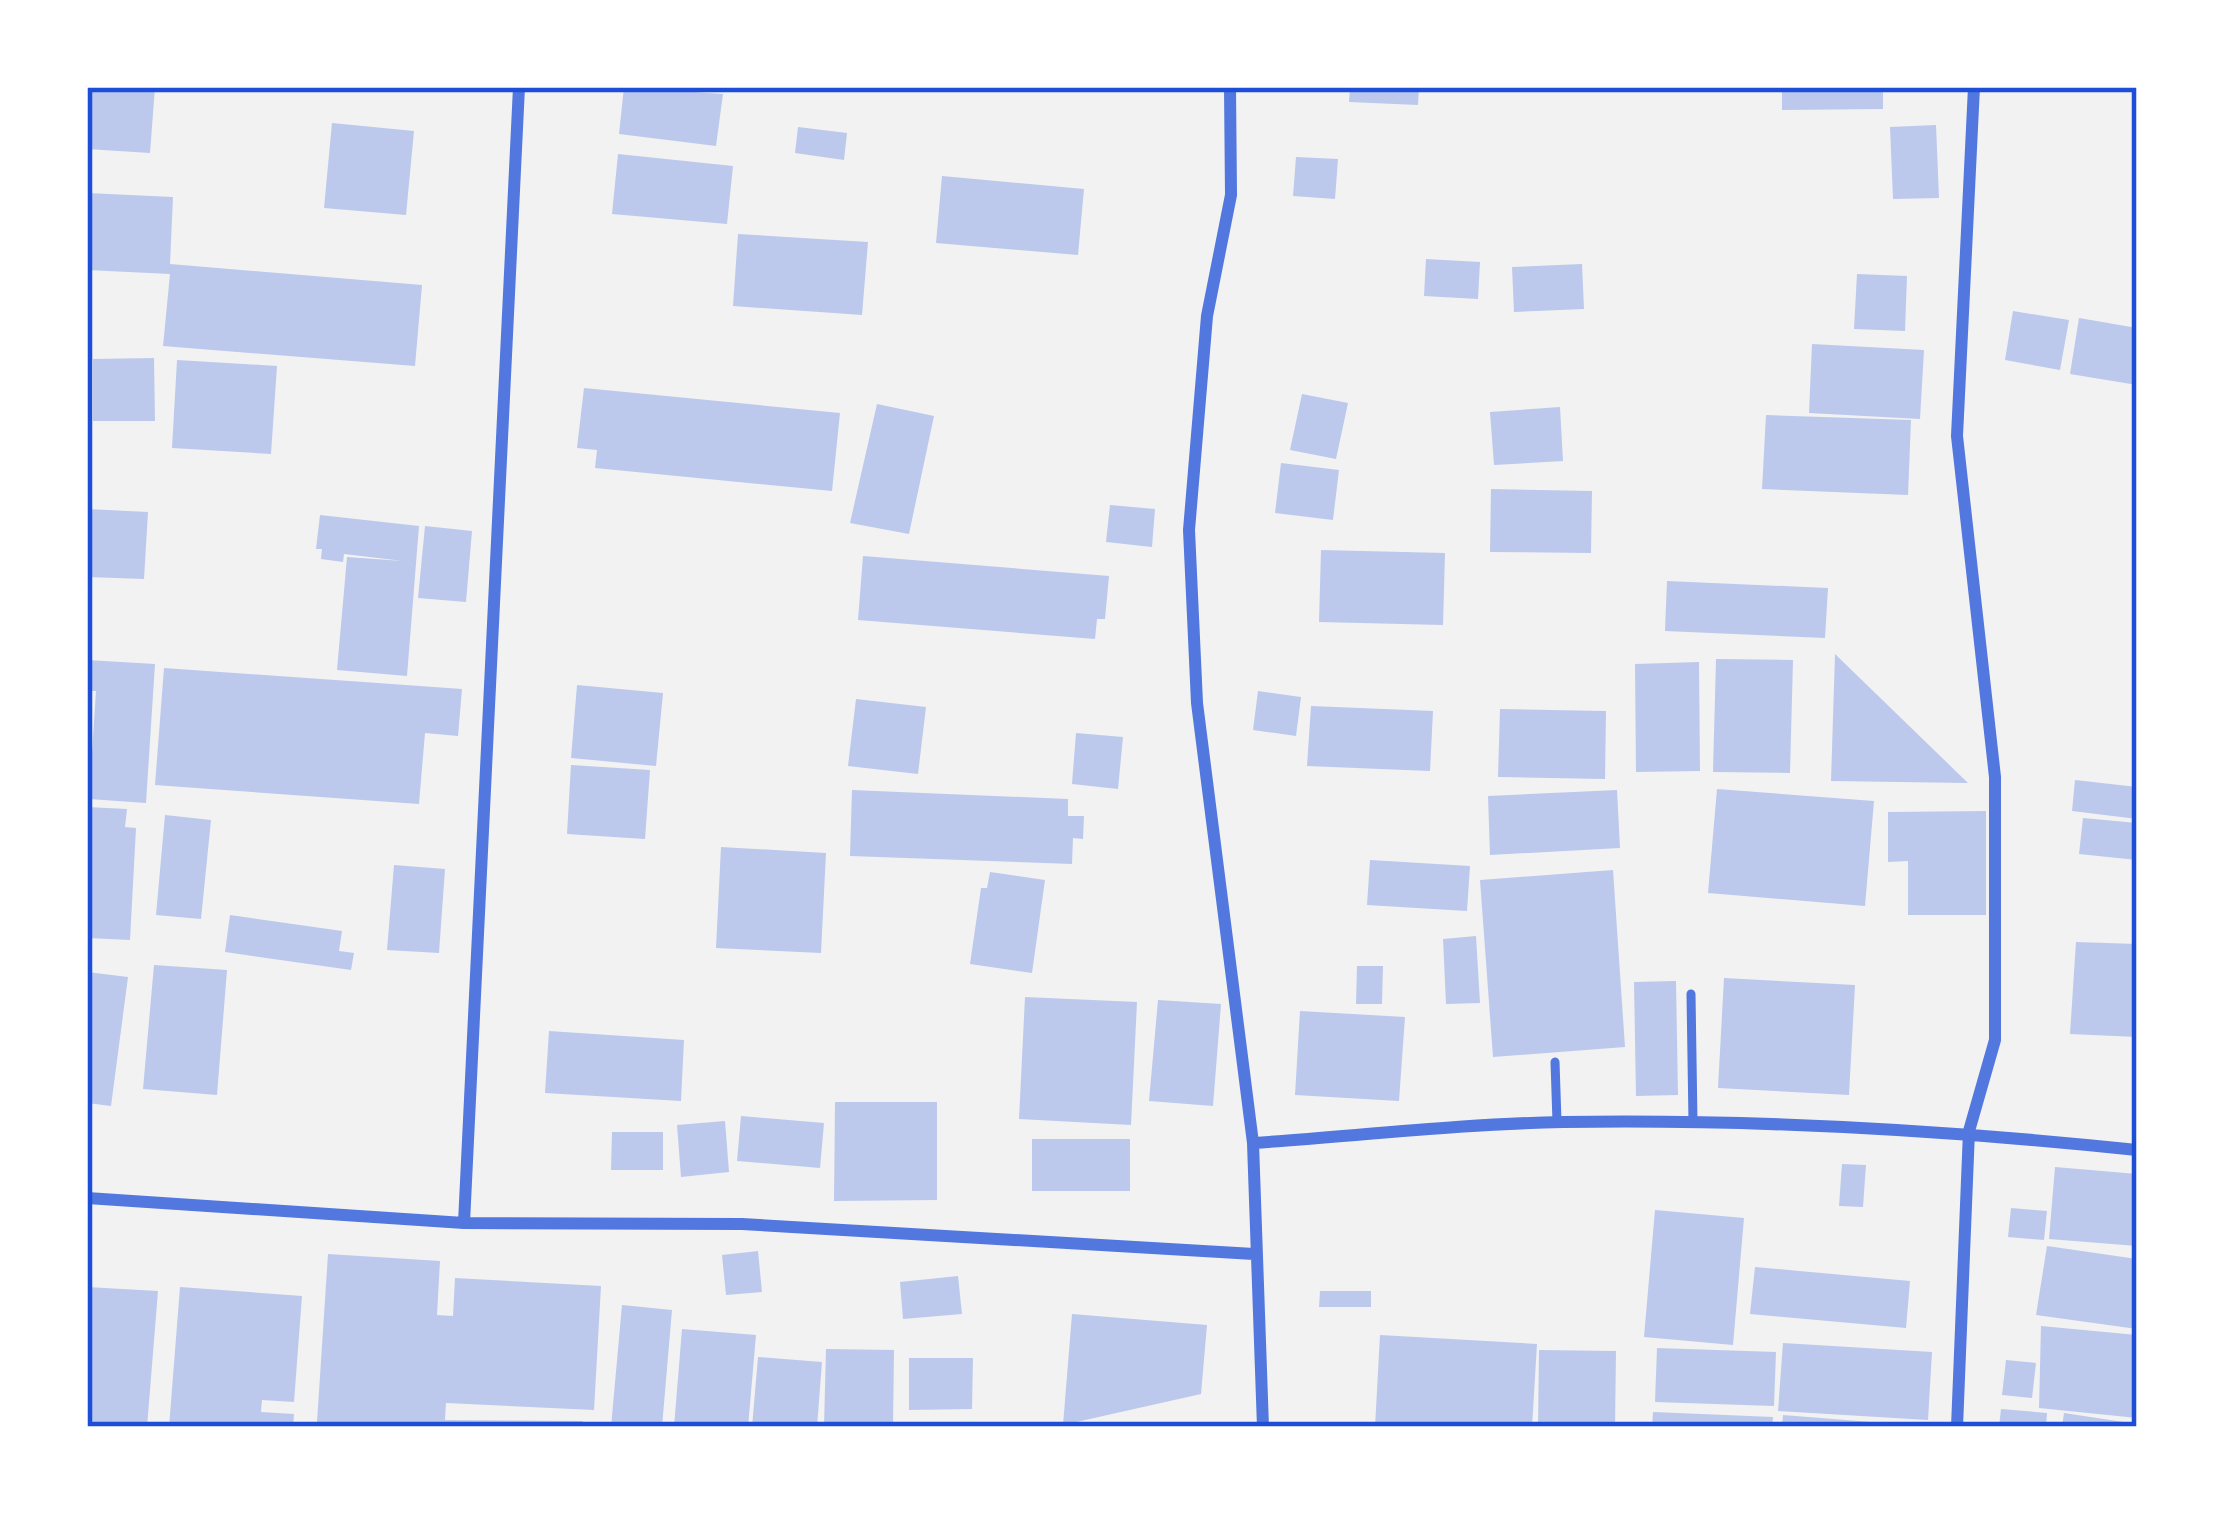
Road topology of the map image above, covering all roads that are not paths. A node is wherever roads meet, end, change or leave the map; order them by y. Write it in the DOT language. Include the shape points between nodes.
graph roads {
  1 [pos="519,87"];
  2 [pos="1230,87"];
  3 [pos="1974,87"];
  4 [pos="1691,994"];
  5 [pos="1556,1062"];
  6 [pos="1557,1122"];
  7 [pos="1694,1122"];
  8 [pos="1969,1131"];
  9 [pos="1253,1143"];
  10 [pos="2137,1150"];
  11 [pos="87,1198"];
  12 [pos="464,1222"];
  13 [pos="1254,1254"];
  14 [pos="1263,1427"];
  15 [pos="1957,1427"];
  1 -- 12 [label="street"];
  2 -- 9 [label="street" via="1231,195 1207,316 1189,530 1197,703"];
  3 -- 8 [label="street" via="1958,436 1995,776 1995,1040"];
  4 -- 7 [label="lane"];
  5 -- 6 [label="lane"];
  6 -- 7 [label="street"];
  6 -- 9 [label="street"];
  7 -- 8 [label="street"];
  8 -- 10 [label="street"];
  8 -- 15 [label="street"];
  9 -- 13 [label="street"];
  11 -- 12 [label="street"];
  12 -- 13 [label="street" via="742,1224"];
  13 -- 14 [label="street"];
}
